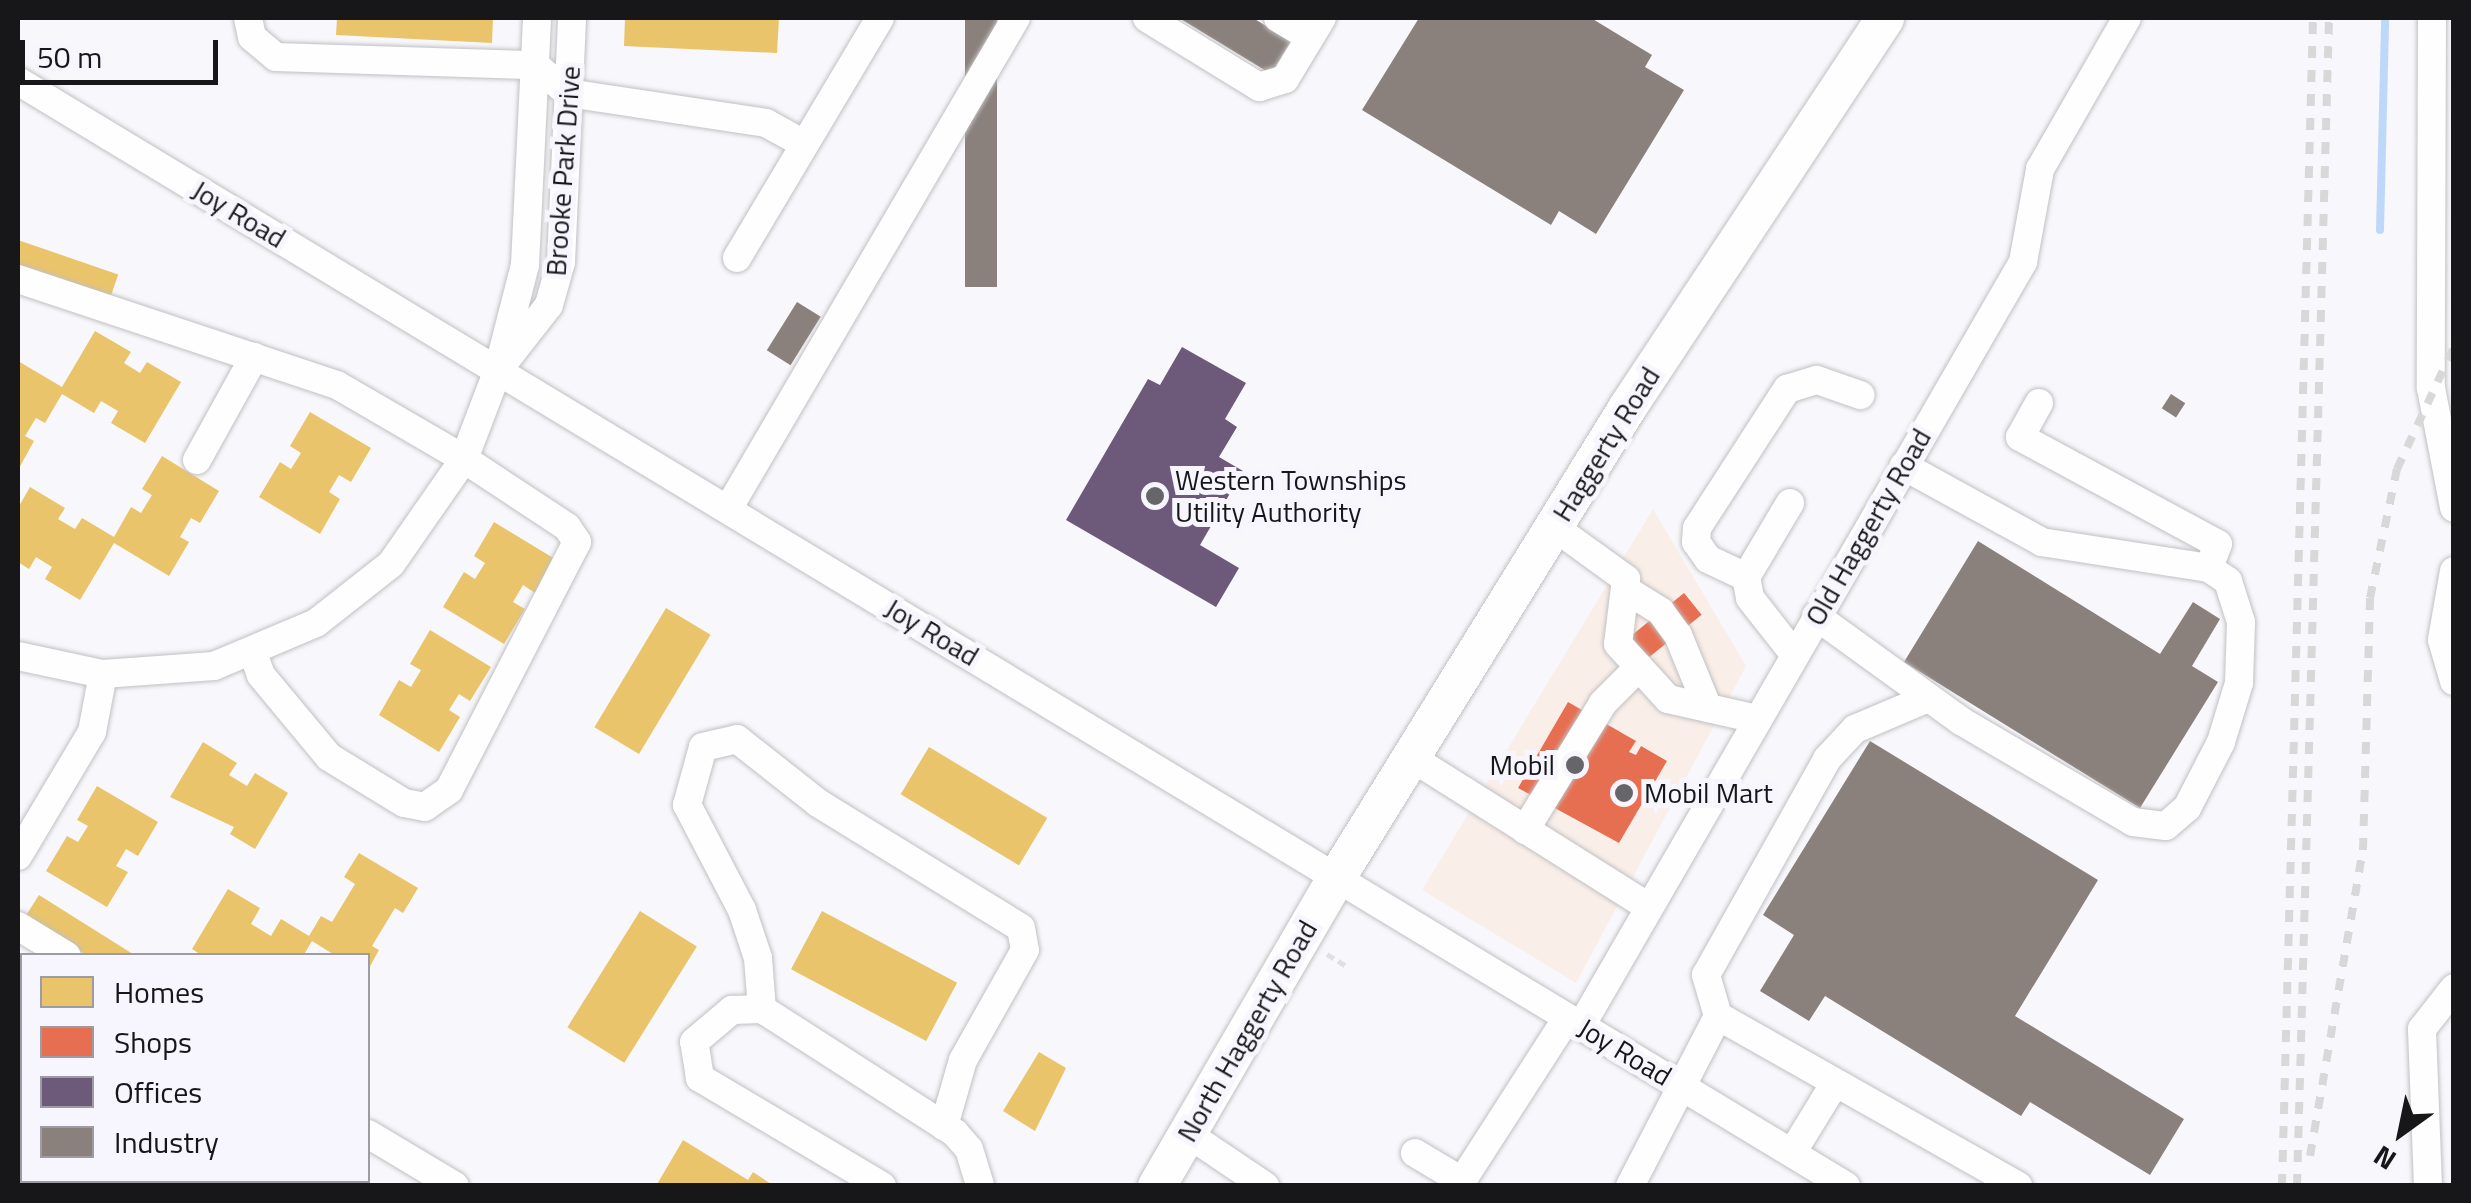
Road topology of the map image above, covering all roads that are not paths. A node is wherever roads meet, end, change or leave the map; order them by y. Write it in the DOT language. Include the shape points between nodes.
graph roads {
  1 [pos="248,18"];
  2 [pos="537,18"];
  3 [pos="572,18"];
  4 [pos="880,18"];
  5 [pos="1016,18"];
  6 [pos="1148,18"];
  7 [pos="1278,18"];
  8 [pos="1885,18"];
  9 [pos="2128,18"];
  10 [pos="2432,18"];
  11 [pos="1316,27"];
  12 [pos="535,65"];
  13 [pos="18,81"];
  14 [pos="568,93"];
  15 [pos="804,144"];
  16 [pos="2454,147"];
  17 [pos="2432,167"];
  18 [pos="737,258"];
  19 [pos="18,279"];
  20 [pos="254,358"];
  21 [pos="498,370"];
  22 [pos="1860,395"];
  23 [pos="2039,403"];
  24 [pos="464,459"];
  25 [pos="196,460"];
  26 [pos="1904,466"];
  27 [pos="1790,502"];
  28 [pos="728,508"];
  29 [pos="2454,508"];
  30 [pos="1554,527"];
  31 [pos="2209,568"];
  32 [pos="2454,571"];
  33 [pos="1746,577"];
  34 [pos="1628,590"];
  35 [pos="1816,616"];
  36 [pos="254,654"];
  37 [pos="1794,654"];
  38 [pos="18,656"];
  39 [pos="1639,667"];
  40 [pos="104,674"];
  41 [pos="2454,680"];
  42 [pos="1928,698"];
  43 [pos="1708,708"];
  44 [pos="1757,718"];
  45 [pos="1412,758"];
  46 [pos="1525,830"];
  47 [pos="18,856"];
  48 [pos="1337,877"];
  49 [pos="1649,907"];
  50 [pos="18,926"];
  51 [pos="61,953"];
  52 [pos="2454,988"];
  53 [pos="762,1008"];
  54 [pos="1718,1016"];
  55 [pos="1574,1022"];
  56 [pos="1833,1086"];
  57 [pos="1685,1088"];
  58 [pos="944,1126"];
  59 [pos="1188,1134"];
  60 [pos="370,1135"];
  61 [pos="1792,1152"];
  62 [pos="1415,1153"];
  63 [pos="1465,1183"];
  64 [pos="980,1185"];
  65 [pos="455,1186"];
  66 [pos="882,1186"];
  67 [pos="1156,1186"];
  68 [pos="1264,1186"];
  69 [pos="1630,1186"];
  70 [pos="1846,1186"];
  71 [pos="2018,1186"];
  72 [pos="2428,1186"];
  1 -- 12 [label="street" via="252,37 276,56"];
  2 -- 12 [label="street, Brooke Park Drive"];
  3 -- 14 [label="street, Brooke Park Drive"];
  4 -- 15 [label="street"];
  5 -- 28 [label="street"];
  6 -- 11 [label="street" via="1259,87 1285,79"];
  7 -- 11 [label="street"];
  8 -- 30 [label="main road, Haggerty Road" via="1723,255"];
  9 -- 26 [label="street, Old Haggerty Road" via="2040,169 2023,262"];
  10 -- 17 [label="street"];
  12 -- 14 [label="street"];
  12 -- 21 [label="street, Brooke Park Drive" via="525,265"];
  13 -- 21 [label="street, Joy Road"];
  14 -- 15 [label="street" via="766,123"];
  14 -- 21 [label="street, Brooke Park Drive" via="554,295"];
  15 -- 18 [label="street"];
  16 -- 17 [label="street"];
  17 -- 29 [label="street" via="2431,388"];
  19 -- 20 [label="street"];
  20 -- 24 [label="street" via="337,385"];
  20 -- 25 [label="street"];
  21 -- 24 [label="street"];
  21 -- 28 [label="street, Joy Road"];
  22 -- 33 [label="street" via="1817,380 1787,389 1697,528 1696,542 1708,558"];
  23 -- 31 [label="street" via="2020,437 2218,544"];
  24 -- 36 [label="street" via="391,564 316,622"];
  24 -- 36 [label="street" via="567,527 578,542 438,802 425,808 404,803 329,757 261,675"];
  26 -- 31 [label="street" via="2042,542"];
  26 -- 35 [label="street, Old Haggerty Road"];
  27 -- 33 [label="street"];
  28 -- 48 [label="street, Joy Road"];
  30 -- 34 [label="street" via="1616,570"];
  30 -- 45 [label="main road, Haggerty Road"];
  31 -- 42 [label="street" via="2228,581 2240,622 2239,683 2204,775 2187,808 2166,826 2133,822"];
  32 -- 41 [label="street" via="2442,640"];
  33 -- 37 [label="street" via="1750,598"];
  34 -- 39 [label="street" via="1616,627 1618,644"];
  34 -- 43 [label="street" via="1661,612 1678,635"];
  35 -- 37 [label="street, Old Haggerty Road"];
  35 -- 42 [label="street"];
  36 -- 40 [label="street" via="159,674"];
  37 -- 44 [label="street, Old Haggerty Road"];
  38 -- 40 [label="street"];
  39 -- 43 [label="street" via="1668,699"];
  39 -- 46 [label="street" via="1603,703"];
  40 -- 47 [label="street" via="92,732"];
  42 -- 54 [label="street" via="1854,730 1827,759 1706,975"];
  43 -- 44 [label="street"];
  44 -- 49 [label="street, Old Haggerty Road"];
  45 -- 46 [label="street"];
  45 -- 48 [label="main road, Haggerty Road"];
  46 -- 49 [label="street"];
  48 -- 55 [label="street, Joy Road"];
  48 -- 59 [label="main road, North Haggerty Road"];
  49 -- 55 [label="street, Old Haggerty Road"];
  50 -- 51 [label="street"];
  52 -- 72 [label="street" via="2422,1029"];
  53 -- 58 [label="street"];
  53 -- 58 [label="street" via="758,958 742,910 687,804 703,747 737,739 818,803 1021,928 1025,950 964,1060"];
  53 -- 66 [label="street" via="732,1010 694,1042 700,1078"];
  54 -- 56 [label="street"];
  54 -- 57 [label="street"];
  55 -- 57 [label="street, Joy Road"];
  55 -- 63 [label="street, Old Haggerty Road"];
  56 -- 61 [label="street"];
  56 -- 71 [label="street" via="1867,1097"];
  57 -- 61 [label="street, Joy Road"];
  57 -- 69 [label="street"];
  58 -- 64 [label="street" via="969,1149"];
  59 -- 67 [label="main road, North Haggerty Road"];
  59 -- 68 [label="street"];
  60 -- 65 [label="street"];
  61 -- 70 [label="street, Joy Road"];
  62 -- 63 [label="street"];
}
